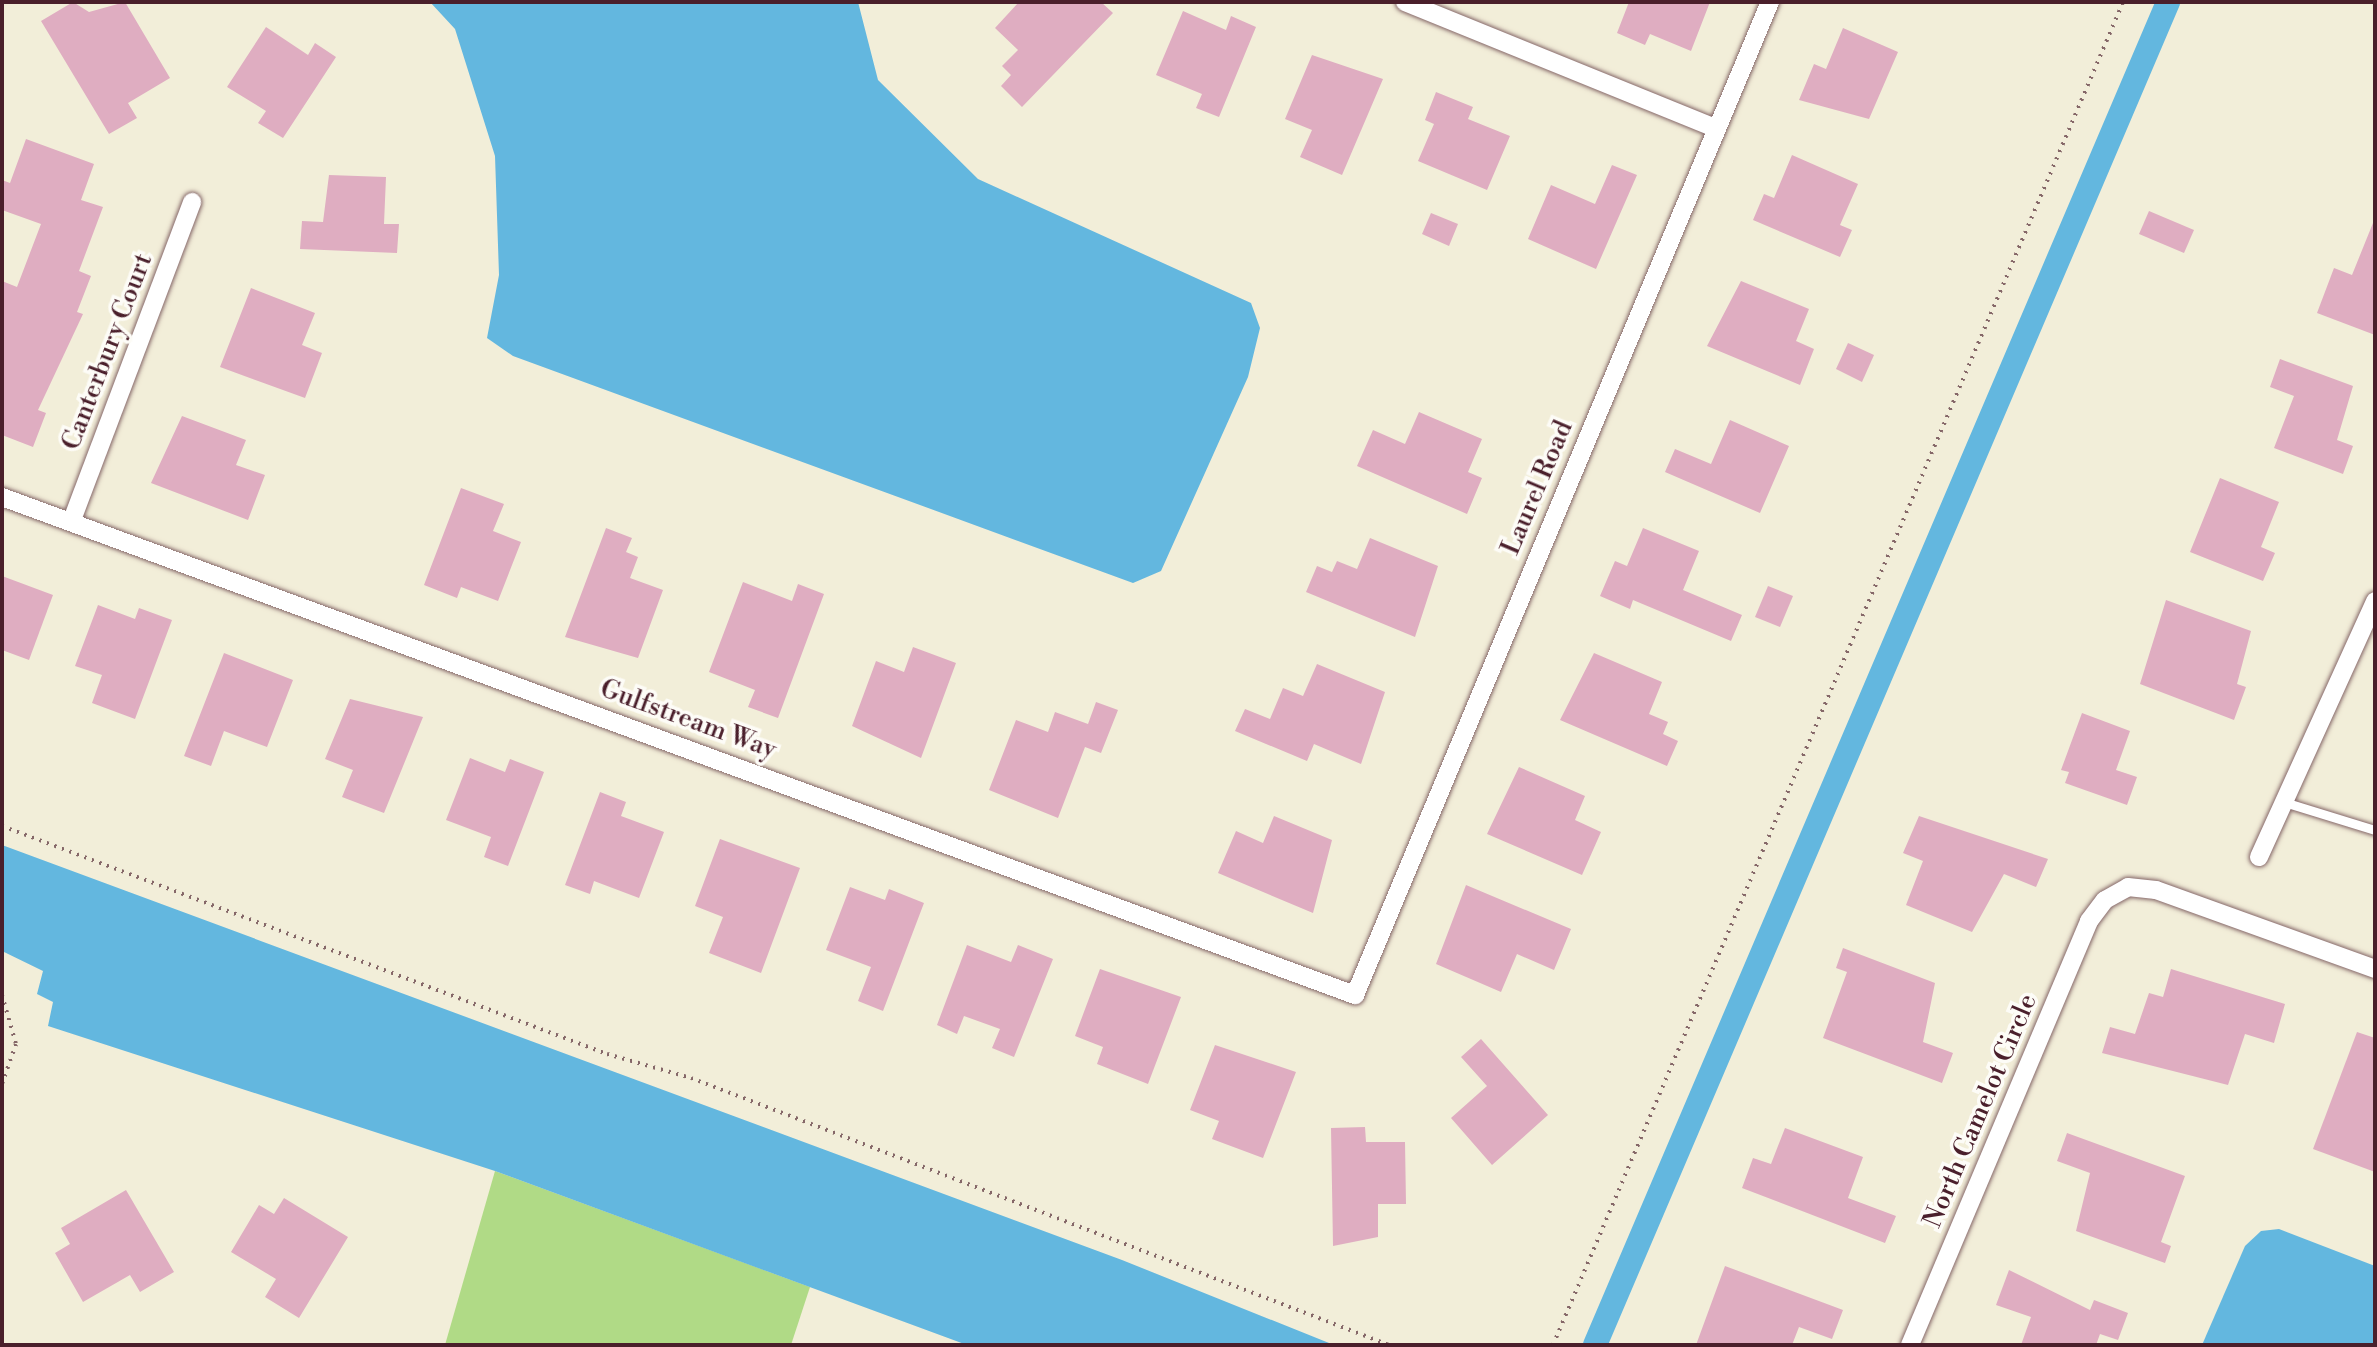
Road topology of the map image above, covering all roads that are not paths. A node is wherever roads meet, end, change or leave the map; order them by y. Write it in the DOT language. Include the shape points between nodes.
graph roads {
  1 [pos="1405,2"];
  2 [pos="1770,2"];
  3 [pos="1716,128"];
  4 [pos="192,202"];
  5 [pos="2,497"];
  6 [pos="72,520"];
  7 [pos="2375,601"];
  8 [pos="2284,802"];
  9 [pos="2375,830"];
  10 [pos="2259,857"];
  11 [pos="2375,969"];
  12 [pos="1355,995"];
  13 [pos="1910,1345"];
  1 -- 3 [label="street"];
  2 -- 3 [label="street, Laurel Road"];
  3 -- 12 [label="street, Laurel Road"];
  4 -- 6 [label="street, Canterbury Court"];
  5 -- 6 [label="street, Gulfstream Way"];
  6 -- 12 [label="street, Gulfstream Way"];
  7 -- 8 [label="street"];
  8 -- 9 [label="lane"];
  8 -- 10 [label="street"];
  11 -- 13 [label="street, North Camelot Circle" via="2156,890 2128,887 2105,900 2089,921"];
}
